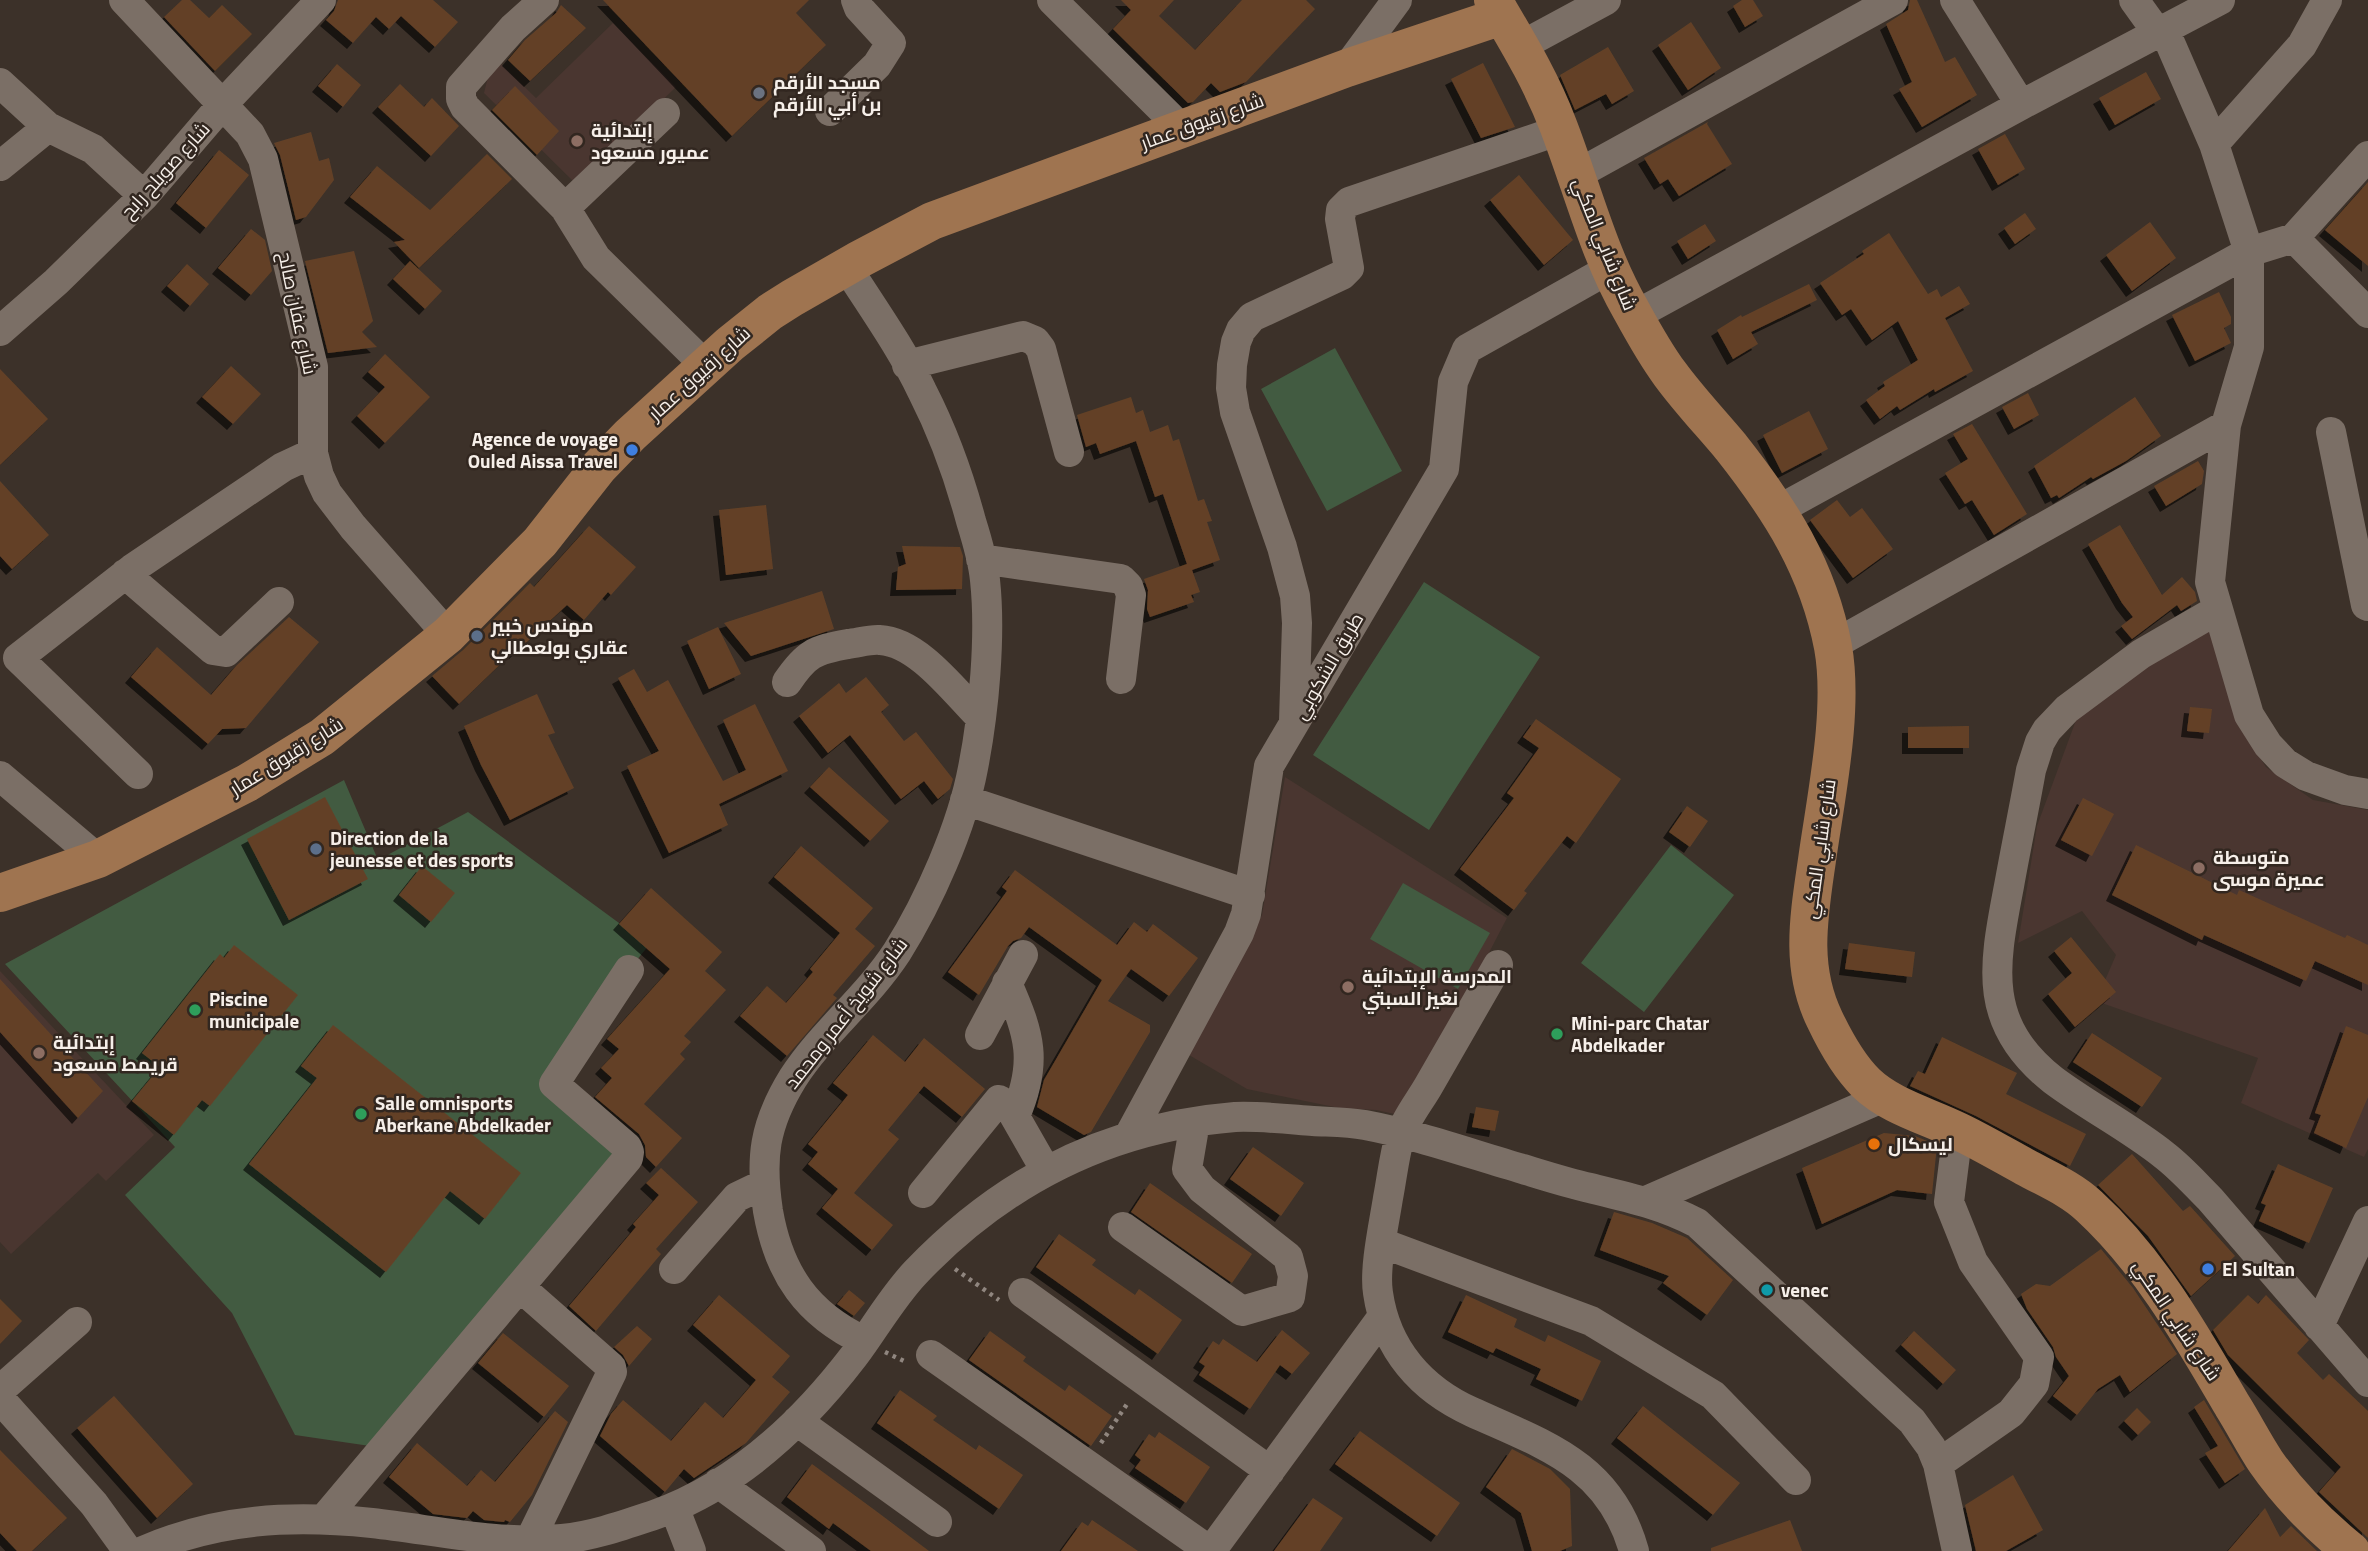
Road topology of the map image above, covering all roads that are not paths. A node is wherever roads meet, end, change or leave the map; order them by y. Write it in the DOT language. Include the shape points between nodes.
graph roads {
  1 [pos="124,0"];
  2 [pos="321,0"];
  3 [pos="544,0"];
  4 [pos="856,0"];
  5 [pos="1052,0"];
  6 [pos="1397,0"];
  7 [pos="1606,0"];
  8 [pos="1893,0"];
  9 [pos="1955,0"];
  10 [pos="2134,0"];
  11 [pos="2220,0"];
  12 [pos="2327,0"];
  13 [pos="1505,21"];
  14 [pos="2161,31"];
  15 [pos="1347,68"];
  16 [pos="0,83"];
  17 [pos="2021,105"];
  18 [pos="222,106"];
  19 [pos="830,111"];
  20 [pos="665,113"];
  21 [pos="48,127"];
  22 [pos="1181,128"];
  23 [pos="1560,130"];
  24 [pos="2214,144"];
  25 [pos="2368,156"];
  26 [pos="0,166"];
  27 [pos="1576,175"];
  28 [pos="144,196"];
  29 [pos="565,208"];
  30 [pos="2294,237"];
  31 [pos="2249,252"];
  32 [pos="846,266"];
  33 [pos="1611,268"];
  34 [pos="2368,313"];
  35 [pos="1634,316"];
  36 [pos="0,331"];
  37 [pos="907,365"];
  38 [pos="706,366"];
  39 [pos="2227,425"];
  40 [pos="2331,432"];
  41 [pos="1069,452"];
  42 [pos="313,453"];
  43 [pos="1778,510"];
  44 [pos="981,559"];
  45 [pos="125,574"];
  46 [pos="279,602"];
  47 [pos="2367,605"];
  48 [pos="2217,610"];
  49 [pos="448,635"];
  50 [pos="1833,645"];
  51 [pos="1121,679"];
  52 [pos="787,682"];
  53 [pos="980,717"];
  54 [pos="1294,725"];
  55 [pos="138,774"];
  56 [pos="0,776"];
  57 [pos="2368,794"];
  58 [pos="965,800"];
  59 [pos="98,859"];
  60 [pos="0,893"];
  61 [pos="1250,895"];
  62 [pos="1023,955"];
  63 [pos="1498,965"];
  64 [pos="629,970"];
  65 [pos="1007,984"];
  66 [pos="979,1034"];
  67 [pos="1884,1097"];
  68 [pos="1015,1116"];
  69 [pos="1195,1122"];
  70 [pos="1958,1131"];
  71 [pos="1401,1134"];
  72 [pos="1129,1136"];
  73 [pos="1046,1171"];
  74 [pos="764,1184"];
  75 [pos="923,1193"];
  76 [pos="1646,1201"];
  77 [pos="2368,1221"];
  78 [pos="1124,1227"];
  79 [pos="1382,1242"];
  80 [pos="674,1269"];
  81 [pos="520,1287"];
  82 [pos="1023,1293"];
  83 [pos="1383,1316"];
  84 [pos="77,1322"];
  85 [pos="2319,1326"];
  86 [pos="864,1341"];
  87 [pos="931,1355"];
  88 [pos="2368,1382"];
  89 [pos="0,1390"];
  90 [pos="0,1399"];
  91 [pos="797,1421"];
  92 [pos="1938,1464"];
  93 [pos="1270,1471"];
  94 [pos="1796,1480"];
  95 [pos="718,1483"];
  96 [pos="674,1507"];
  97 [pos="324,1519"];
  98 [pos="937,1522"];
  99 [pos="376,1537"];
  100 [pos="530,1539"];
  101 [pos="128,1551"];
  102 [pos="143,1551"];
  103 [pos="691,1551"];
  104 [pos="811,1551"];
  105 [pos="1210,1551"];
  106 [pos="1634,1551"];
  107 [pos="1957,1551"];
  108 [pos="2351,1551"];
  1 -- 18 [label="street, شارع عفان صالح"];
  2 -- 18 [label="street, شارع صويلح رابح"];
  3 -- 29 [label="street" via="461,87 461,99"];
  4 -- 19 [label="street" via="891,43 877,65"];
  5 -- 22 [label="street"];
  6 -- 15 [label="street"];
  7 -- 13 [label="street"];
  8 -- 27 [label="street"];
  9 -- 17 [label="street"];
  10 -- 14 [label="street"];
  11 -- 14 [label="street"];
  12 -- 24 [label="street" via="2302,44"];
  13 -- 15 [label="main road, شارع زقيوق عمار"];
  13 -- 23 [label="main road, شارع شابي المكي" via="1534,69"];
  14 -- 17 [label="street"];
  14 -- 24 [label="street"];
  15 -- 22 [label="main road, شارع زقيوق عمار"];
  16 -- 21 [label="street"];
  17 -- 35 [label="street"];
  18 -- 28 [label="street, شارع صويلح رابح"];
  18 -- 42 [label="street, شارع عفان صالح" via="250,134 263,159 313,367"];
  20 -- 29 [label="street"];
  21 -- 26 [label="street"];
  21 -- 28 [label="street" via="93,149"];
  22 -- 32 [label="main road, شارع زقيوق عمار" via="932,221"];
  23 -- 27 [label="main road, شارع شابي المكي"];
  23 -- 54 [label="street" via="1349,202 1341,209 1340,219 1349,268 1252,317 1241,330 1233,353 1232,402 1295,596"];
  24 -- 31 [label="street"];
  25 -- 30 [label="street"];
  27 -- 33 [label="main road, شارع شابي المكي"];
  28 -- 36 [label="street, شارع صويلح رابح"];
  29 -- 38 [label="street" via="596,258"];
  30 -- 31 [label="street"];
  30 -- 34 [label="street"];
  31 -- 39 [label="street" via="2249,347"];
  31 -- 43 [label="street"];
  32 -- 37 [label="street, شارع شويخ أعمر ومحمد"];
  32 -- 38 [label="main road, شارع زقيوق عمار" via="770,312"];
  33 -- 35 [label="main road, شارع شابي المكي"];
  33 -- 54 [label="street, طريق الشكوبي" via="1467,349 1453,382 1444,469"];
  35 -- 43 [label="main road, شارع شابي المكي" via="1671,376"];
  37 -- 41 [label="street" via="1023,336 1035,341"];
  37 -- 44 [label="street, شارع شويخ أعمر ومحمد" via="948,449"];
  38 -- 49 [label="main road, شارع زقيوق عمار" via="607,459 540,541"];
  39 -- 48 [label="street" via="2210,582"];
  39 -- 50 [label="street"];
  40 -- 47 [label="street"];
  42 -- 45 [label="street" via="283,467"];
  42 -- 49 [label="street, شارع عفان صالح" via="327,493"];
  43 -- 50 [label="main road, شارع شابي المكي" via="1810,571"];
  44 -- 51 [label="street" via="1121,579 1130,595"];
  44 -- 53 [label="street, شارع شويخ أعمر ومحمد" via="986,606"];
  45 -- 46 [label="street" via="219,652 226,652"];
  45 -- 55 [label="street" via="18,659"];
  48 -- 57 [label="street" via="2249,715 2268,745 2306,776"];
  48 -- 85 [label="street" via="2110,676 2057,719 2040,743 1996,950 1997,988 2008,1024 2028,1056 2188,1176"];
  49 -- 59 [label="main road, شارع زقيوق عمار" via="322,737 247,783"];
  50 -- 67 [label="main road, شارع شابي المكي" via="1836,713 1810,903 1808,962 1814,992 1835,1039 1861,1078"];
  52 -- 53 [label="street" via="809,654 879,639 916,653"];
  53 -- 58 [label="street, شارع شويخ أعمر ومحمد"];
  54 -- 61 [label="street, طريق الشكوبي" via="1269,766"];
  56 -- 59 [label="street"];
  58 -- 61 [label="street"];
  58 -- 74 [label="street, شارع شويخ أعمر ومحمد" via="932,885 896,954 786,1089 767,1138"];
  59 -- 60 [label="main road, شارع زقيوق عمار"];
  61 -- 72 [label="street, طريق الشكوبي" via="1239,933"];
  62 -- 65 [label="street"];
  63 -- 71 [label="street"];
  64 -- 81 [label="street" via="554,1084 627,1147 628,1158"];
  65 -- 66 [label="street"];
  65 -- 68 [label="street" via="1028,1037 1026,1086"];
  67 -- 70 [label="main road, شارع شابي المكي"];
  67 -- 76 [label="street"];
  68 -- 73 [label="street"];
  68 -- 75 [label="street" via="999,1100"];
  69 -- 71 [label="street" via="1267,1117 1363,1125"];
  69 -- 72 [label="street"];
  69 -- 78 [label="street" via="1187,1170 1202,1189 1288,1257 1293,1276 1290,1297 1242,1311"];
  70 -- 92 [label="street" via="1949,1202 1973,1262 2039,1357 2034,1384 2011,1413"];
  70 -- 108 [label="main road, شارع شابي المكي" via="2075,1194 2105,1222 2164,1294 2266,1462"];
  71 -- 76 [label="street"];
  71 -- 79 [label="street"];
  72 -- 73 [label="street"];
  73 -- 86 [label="street" via="970,1222 934,1255 902,1287"];
  74 -- 80 [label="street" via="737,1197"];
  74 -- 86 [label="street, شارع شويخ أعمر ومحمد" via="774,1240 789,1276 838,1329"];
  76 -- 92 [label="street" via="1679,1213 1706,1230 1912,1421"];
  77 -- 85 [label="street"];
  79 -- 83 [label="street" via="1378,1291"];
  79 -- 94 [label="street" via="1591,1321 1713,1395"];
  81 -- 97 [label="street"];
  81 -- 100 [label="street" via="612,1372"];
  82 -- 93 [label="street"];
  83 -- 93 [label="street"];
  83 -- 106 [label="street" via="1391,1339 1416,1376 1470,1412 1547,1445 1595,1481 1618,1512"];
  84 -- 89 [label="street"];
  85 -- 88 [label="street"];
  86 -- 91 [label="street"];
  87 -- 105 [label="street"];
  90 -- 101 [label="street" via="94,1504"];
  91 -- 95 [label="street" via="768,1449"];
  91 -- 98 [label="street"];
  92 -- 107 [label="street"];
  93 -- 105 [label="street"];
  95 -- 96 [label="street"];
  95 -- 104 [label="street"];
  96 -- 100 [label="street" via="584,1535"];
  96 -- 103 [label="street"];
  97 -- 99 [label="street"];
  97 -- 102 [label="street" via="246,1521"];
  99 -- 100 [label="street"];
}
